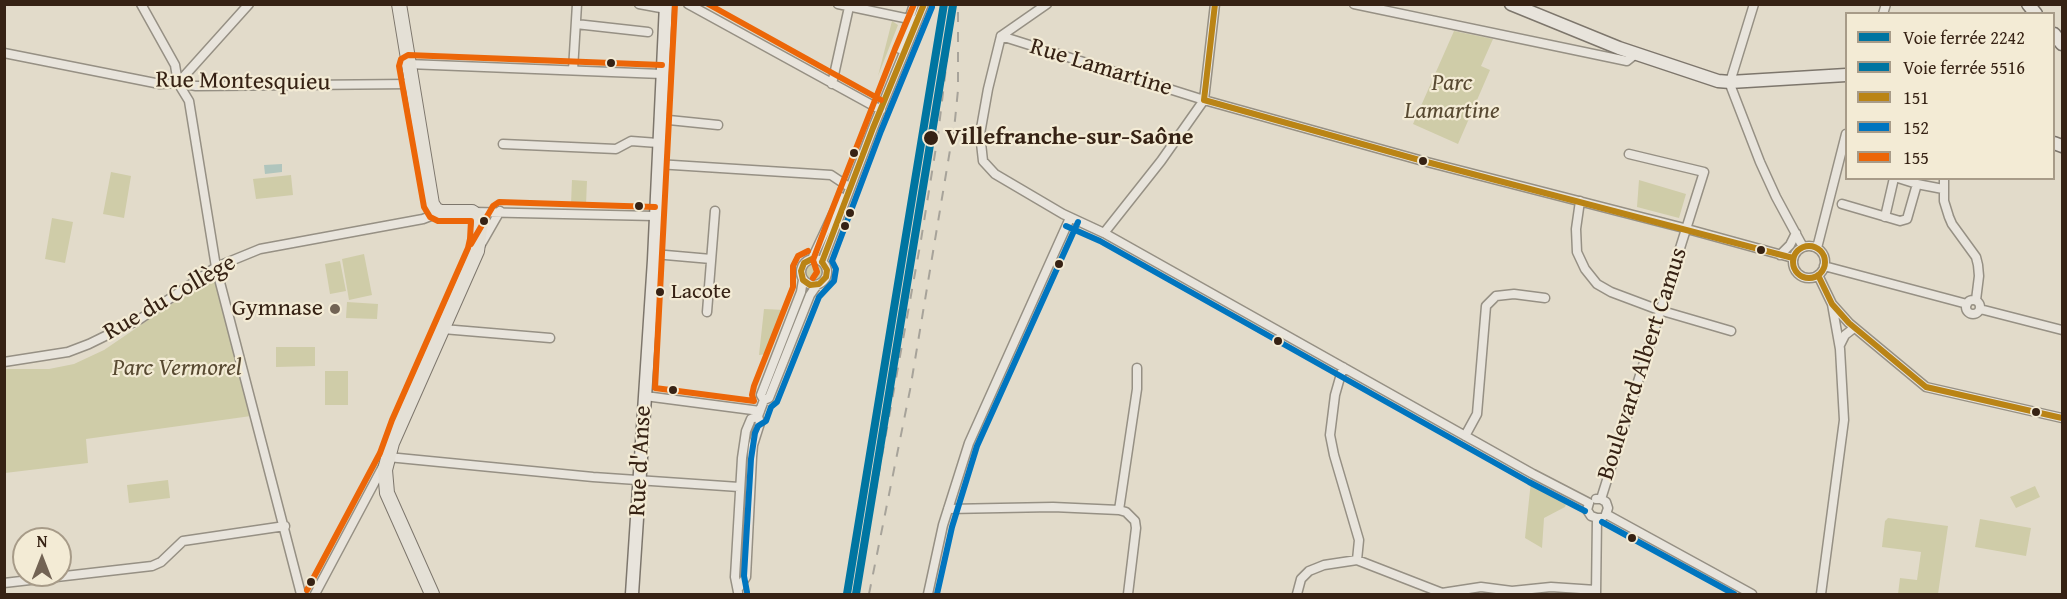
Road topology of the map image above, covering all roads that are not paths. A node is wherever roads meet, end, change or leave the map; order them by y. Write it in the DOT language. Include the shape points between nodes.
graph roads {
  1 [pos="141,4"];
  2 [pos="249,4"];
  3 [pos="399,4"];
  4 [pos="577,4"];
  5 [pos="639,4"];
  6 [pos="688,4"];
  7 [pos="838,4"];
  8 [pos="914,4"];
  9 [pos="924,4"];
  10 [pos="1047,4"];
  11 [pos="1215,4"];
  12 [pos="1354,4"];
  13 [pos="1511,4"];
  14 [pos="1754,4"];
  15 [pos="666,7"];
  16 [pos="849,7"];
  17 [pos="914,20"];
  18 [pos="576,24"];
  19 [pos="648,32"];
  20 [pos="1001,36"];
  21 [pos="1625,50"];
  22 [pos="4,53"];
  23 [pos="1611,58"];
  24 [pos="408,64"];
  25 [pos="573,70"];
  26 [pos="662,74"];
  27 [pos="1845,75"];
  28 [pos="1730,82"];
  29 [pos="178,83"];
  30 [pos="411,84"];
  31 [pos="832,84"];
  32 [pos="1204,100"];
  33 [pos="879,109"];
  34 [pos="659,119"];
  35 [pos="718,125"];
  36 [pos="1845,138"];
  37 [pos="658,143"];
  38 [pos="504,144"];
  39 [pos="1629,154"];
  40 [pos="657,164"];
  41 [pos="1895,180"];
  42 [pos="1903,180"];
  43 [pos="1944,180"];
  44 [pos="1917,184"];
  45 [pos="846,185"];
  46 [pos="1943,189"];
  47 [pos="1581,201"];
  48 [pos="1842,204"];
  49 [pos="500,211"];
  50 [pos="715,211"];
  51 [pos="441,212"];
  52 [pos="472,212"];
  53 [pos="656,216"];
  54 [pos="1885,217"];
  55 [pos="1070,218"];
  56 [pos="1686,228"];
  57 [pos="1104,233"];
  58 [pos="1796,233"];
  59 [pos="1803,247"];
  60 [pos="1817,248"];
  61 [pos="477,251"];
  62 [pos="654,254"];
  63 [pos="1780,255"];
  64 [pos="1793,258"];
  65 [pos="711,259"];
  66 [pos="812,259"];
  67 [pos="822,262"];
  68 [pos="1824,266"];
  69 [pos="216,267"];
  70 [pos="1818,275"];
  71 [pos="803,280"];
  72 [pos="816,285"];
  73 [pos="1545,298"];
  74 [pos="1832,304"];
  75 [pos="1978,304"];
  76 [pos="1659,310"];
  77 [pos="707,312"];
  78 [pos="1854,328"];
  79 [pos="443,329"];
  80 [pos="2062,330"];
  81 [pos="1731,332"];
  82 [pos="550,338"];
  83 [pos="1838,341"];
  84 [pos="4,362"];
  85 [pos="1343,367"];
  86 [pos="1137,368"];
  87 [pos="645,396"];
  88 [pos="764,400"];
  89 [pos="759,413"];
  90 [pos="2062,418"];
  91 [pos="1466,436"];
  92 [pos="388,457"];
  93 [pos="640,479"];
  94 [pos="739,487"];
  95 [pos="387,488"];
  96 [pos="365,499"];
  97 [pos="1601,499"];
  98 [pos="1589,503"];
  99 [pos="948,509"];
  100 [pos="1119,510"];
  101 [pos="1606,514"];
  102 [pos="1597,519"];
  103 [pos="285,526"];
  104 [pos="1357,560"];
  105 [pos="4,583"];
  106 [pos="302,592"];
  107 [pos="738,592"];
  108 [pos="1596,592"];
  109 [pos="1298,593"];
  110 [pos="315,594"];
  111 [pos="432,594"];
  112 [pos="632,594"];
  113 [pos="928,594"];
  114 [pos="1128,594"];
  115 [pos="1442,594"];
  116 [pos="1752,594"];
  117 [pos="1821,594"];
  1 -- 29 [label="street" via="175,65"];
  2 -- 29 [label="street"];
  3 -- 24 [label="main road"];
  4 -- 18 [label="street"];
  5 -- 15 [label="street"];
  6 -- 31 [label="street"];
  7 -- 16 [label="street"];
  8 -- 17 [label="street"];
  9 -- 17 [label="street"];
  10 -- 20 [label="street"];
  11 -- 32 [label="street"];
  12 -- 23 [label="street"];
  13 -- 21 [label="main road"];
  14 -- 28 [label="street"];
  15 -- 26 [label="main road, Rue d'Anse"];
  16 -- 17 [label="street"];
  16 -- 31 [label="street"];
  17 -- 33 [label="street"];
  18 -- 19 [label="street"];
  18 -- 25 [label="street"];
  20 -- 32 [label="street, Rue Lamartine"];
  20 -- 55 [label="street" via="980,134 983,161 995,174"];
  21 -- 23 [label="street"];
  21 -- 23 [label="street" via="1632,57 1628,61"];
  21 -- 28 [label="main road"];
  22 -- 29 [label="street, Rue Montesquieu" via="160,84"];
  24 -- 25 [label="street"];
  24 -- 30 [label="main road"];
  25 -- 26 [label="street"];
  26 -- 34 [label="main road, Rue d'Anse"];
  27 -- 28 [label="main road"];
  28 -- 58 [label="street" via="1760,162"];
  29 -- 30 [label="street, Rue Montesquieu"];
  29 -- 69 [label="street" via="186,92 193,115"];
  30 -- 51 [label="main road" via="432,204"];
  31 -- 33 [label="street"];
  32 -- 47 [label="street, Rue Lamartine"];
  32 -- 57 [label="street"];
  33 -- 45 [label="street"];
  33 -- 67 [label="street"];
  34 -- 35 [label="street"];
  34 -- 37 [label="main road, Rue d'Anse"];
  36 -- 60 [label="street"];
  37 -- 38 [label="street" via="631,141 616,149"];
  37 -- 40 [label="main road, Rue d'Anse"];
  39 -- 56 [label="street, Boulevard Albert Camus" via="1704,172"];
  40 -- 45 [label="street" via="831,175"];
  40 -- 53 [label="main road, Rue d'Anse"];
  41 -- 54 [label="street"];
  42 -- 44 [label="street"];
  43 -- 46 [label="street"];
  44 -- 46 [label="street"];
  44 -- 54 [label="street" via="1907,219"];
  45 -- 66 [label="street"];
  46 -- 75 [label="street" via="1952,224 1978,265"];
  47 -- 56 [label="street, Rue Lamartine"];
  47 -- 76 [label="street" via="1577,252 1585,269 1597,284 1611,292"];
  48 -- 54 [label="street"];
  49 -- 52 [label="street"];
  49 -- 53 [label="street"];
  49 -- 61 [label="street"];
  50 -- 65 [label="street"];
  51 -- 52 [label="main road"];
  51 -- 69 [label="street, Rue du Collège" via="423,219 260,249"];
  52 -- 61 [label="main road" via="481,225"];
  53 -- 62 [label="main road, Rue d'Anse"];
  55 -- 57 [label="street"];
  55 -- 99 [label="street" via="969,443"];
  56 -- 63 [label="street, Rue Lamartine"];
  56 -- 76 [label="street, Boulevard Albert Camus"];
  57 -- 85 [label="street"];
  58 -- 59 [label="street"];
  58 -- 63 [label="street"];
  59 -- 60 [label="street"];
  59 -- 64 [label="street"];
  60 -- 68 [label="street" via="1823,254"];
  61 -- 79 [label="main road"];
  62 -- 65 [label="street"];
  62 -- 87 [label="main road, Rue d'Anse"];
  63 -- 64 [label="street, Rue Lamartine"];
  64 -- 70 [label="street" via="1798,273 1808,278"];
  65 -- 77 [label="street"];
  66 -- 67 [label="street"];
  66 -- 71 [label="street" via="802,267"];
  67 -- 72 [label="street" via="826,276"];
  68 -- 70 [label="street"];
  68 -- 75 [label="street"];
  69 -- 84 [label="street, Rue du Collège" via="140,319 104,338 68,352"];
  69 -- 103 [label="street"];
  70 -- 74 [label="street"];
  71 -- 72 [label="street"];
  71 -- 88 [label="street" via="761,395"];
  72 -- 88 [label="street" via="769,398"];
  73 -- 91 [label="street" via="1496,296 1486,306 1477,414"];
  74 -- 78 [label="street"];
  74 -- 83 [label="street"];
  75 -- 80 [label="street"];
  76 -- 81 [label="street"];
  76 -- 97 [label="street, Boulevard Albert Camus"];
  78 -- 83 [label="street"];
  78 -- 90 [label="street" via="1926,387"];
  79 -- 82 [label="street"];
  79 -- 92 [label="main road"];
  83 -- 117 [label="street" via="1844,420"];
  85 -- 91 [label="street"];
  85 -- 104 [label="street" via="1330,435 1359,540"];
  86 -- 100 [label="street"];
  87 -- 89 [label="street"];
  87 -- 93 [label="main road, Rue d'Anse"];
  88 -- 89 [label="street"];
  89 -- 94 [label="street" via="746,431"];
  89 -- 107 [label="street" via="752,457 746,577"];
  91 -- 98 [label="street"];
  92 -- 93 [label="street"];
  92 -- 95 [label="main road"];
  92 -- 96 [label="street"];
  93 -- 94 [label="street"];
  93 -- 112 [label="main road, Rue d'Anse"];
  94 -- 107 [label="street" via="735,577"];
  95 -- 96 [label="street"];
  95 -- 111 [label="main road"];
  96 -- 110 [label="street"];
  97 -- 98 [label="street"];
  97 -- 101 [label="street" via="1607,505"];
  98 -- 102 [label="street" via="1588,513"];
  99 -- 100 [label="street"];
  99 -- 113 [label="street"];
  100 -- 114 [label="street" via="1131,516 1136,528"];
  101 -- 102 [label="street"];
  101 -- 116 [label="street"];
  102 -- 108 [label="street"];
  103 -- 105 [label="street" via="183,541 152,566"];
  103 -- 106 [label="street"];
  104 -- 109 [label="street" via="1309,570 1301,579"];
  104 -- 115 [label="street"];
  108 -- 115 [label="street" via="1551,587 1512,591 1481,587"];
}
